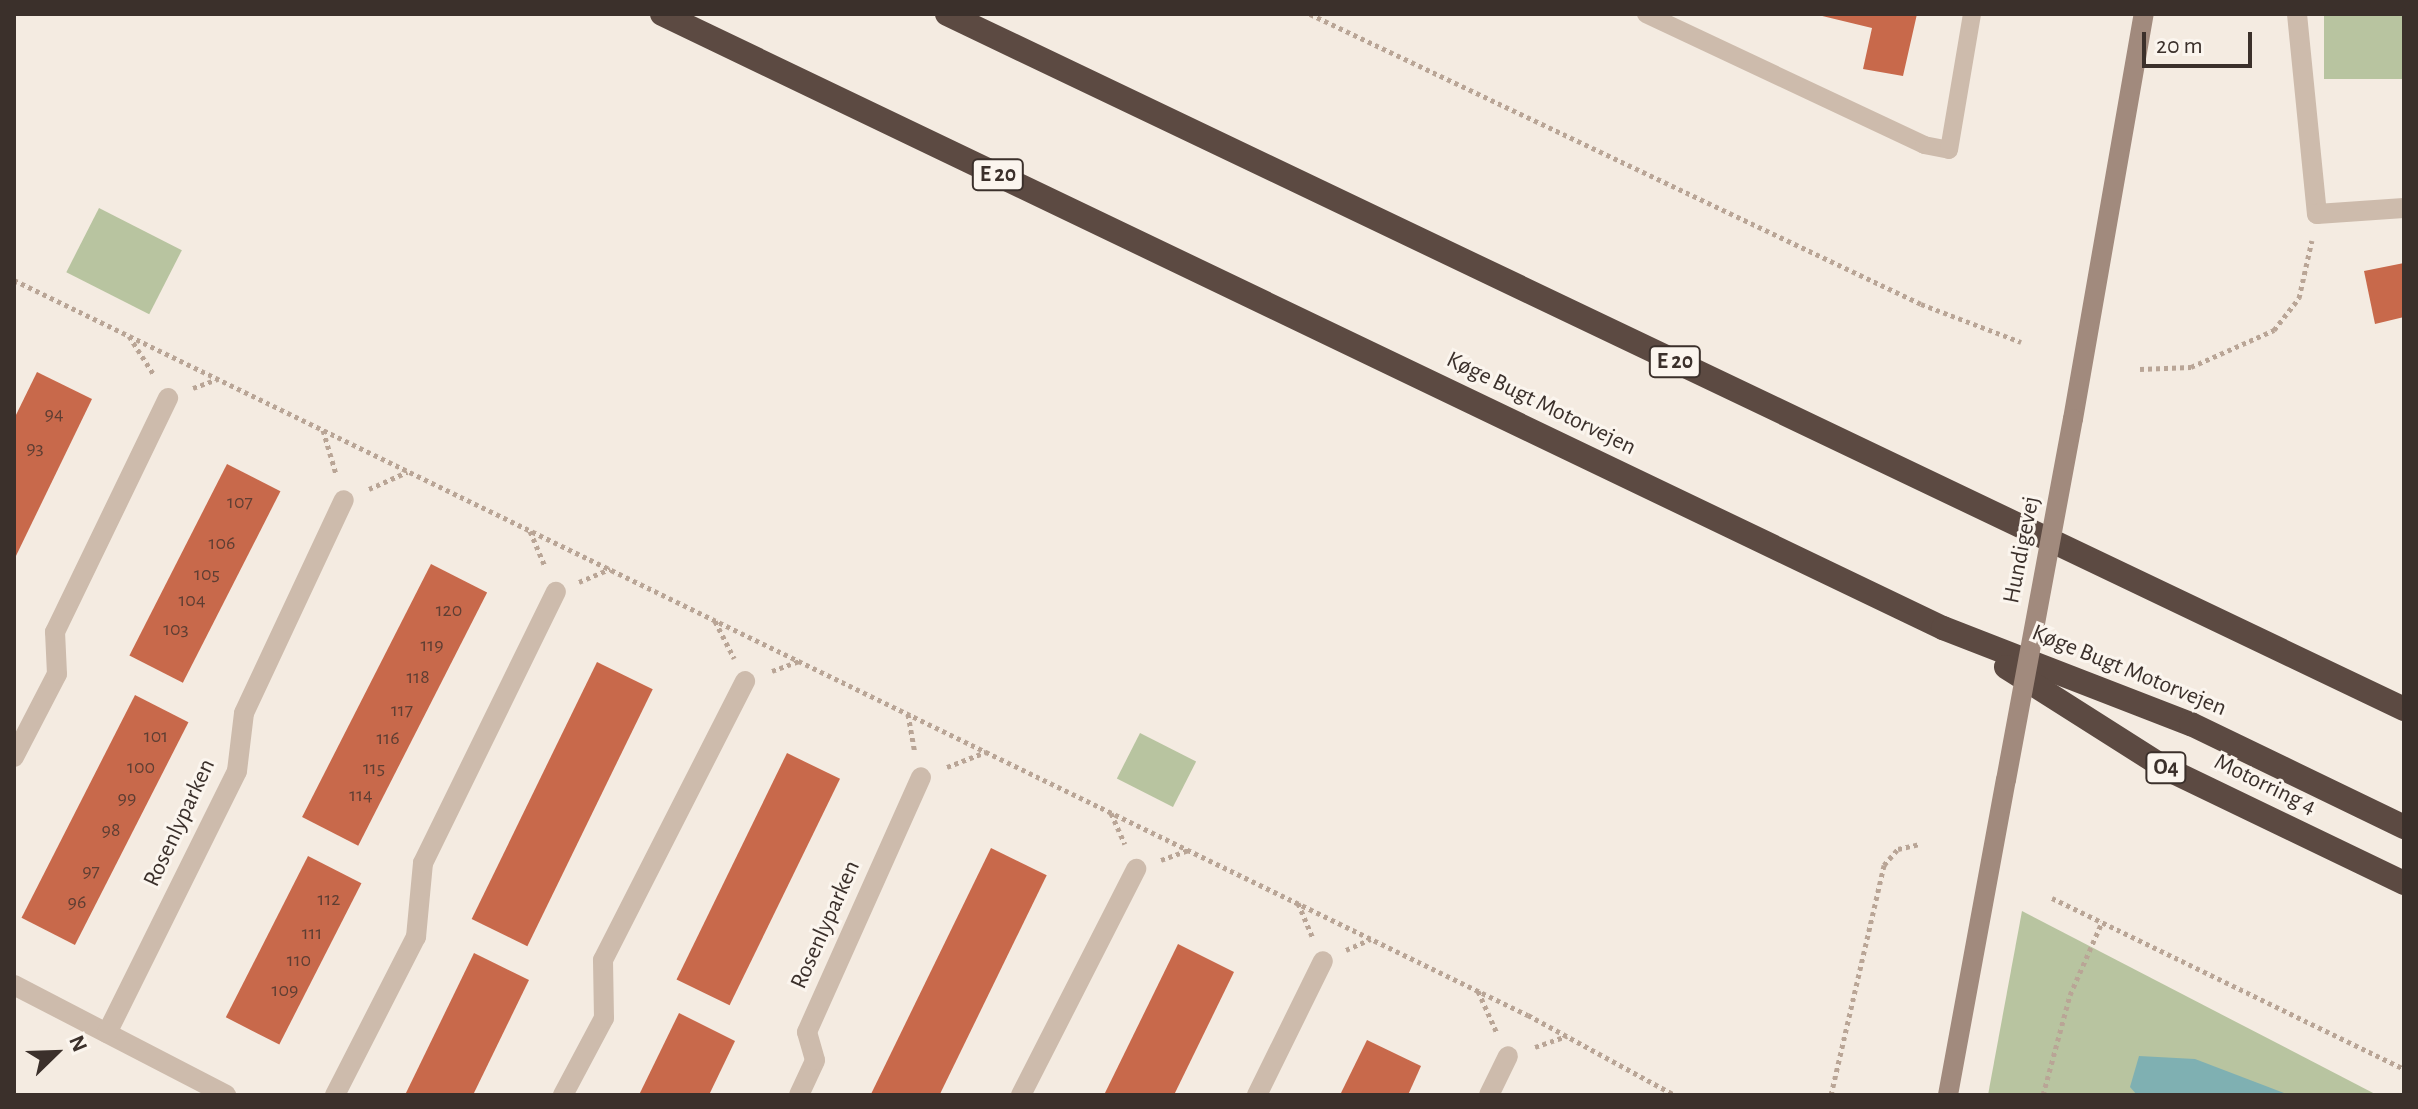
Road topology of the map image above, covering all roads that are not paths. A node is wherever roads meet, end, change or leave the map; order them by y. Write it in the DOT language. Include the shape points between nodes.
graph roads {
  1 [pos="662,14"];
  2 [pos="947,14"];
  3 [pos="1646,14"];
  4 [pos="1972,14"];
  5 [pos="2144,14"];
  6 [pos="2297,14"];
  7 [pos="2404,208"];
  8 [pos="168,398"];
  9 [pos="344,500"];
  10 [pos="556,592"];
  11 [pos="1943,628"];
  12 [pos="745,681"];
  13 [pos="2404,709"];
  14 [pos="14,757"];
  15 [pos="921,777"];
  16 [pos="2404,827"];
  17 [pos="1136,869"];
  18 [pos="2404,883"];
  19 [pos="1323,961"];
  20 [pos="14,985"];
  21 [pos="107,1033"];
  22 [pos="1508,1056"];
  23 [pos="226,1095"];
  24 [pos="335,1095"];
  25 [pos="563,1095"];
  26 [pos="799,1095"];
  27 [pos="1021,1095"];
  28 [pos="1257,1095"];
  29 [pos="1489,1095"];
  30 [pos="1948,1095"];
  1 -- 11 [label="highway, Køge Bugt Motorvejen / E 20"];
  2 -- 13 [label="highway, E 20"];
  3 -- 4 [label="lane" via="1924,145 1949,150"];
  5 -- 30 [label="street, Hundigevej, bridge"];
  6 -- 7 [label="street" via="2317,214"];
  8 -- 14 [label="street" via="55,632 57,674"];
  9 -- 21 [label="street, Rosenlyparken" via="244,713 237,771"];
  10 -- 24 [label="street" via="423,863 416,937"];
  11 -- 16 [label="highway, Køge Bugt Motorvejen / E 20" via="2191,724"];
  11 -- 18 [label="highway, Motorring 4 / O4" via="2167,769"];
  12 -- 25 [label="street" via="603,960 604,1018"];
  15 -- 26 [label="street, Rosenlyparken" via="807,1032 815,1060"];
  17 -- 27 [label="street"];
  19 -- 28 [label="street"];
  20 -- 21 [label="street"];
  21 -- 23 [label="street"];
  22 -- 29 [label="street"];
}
